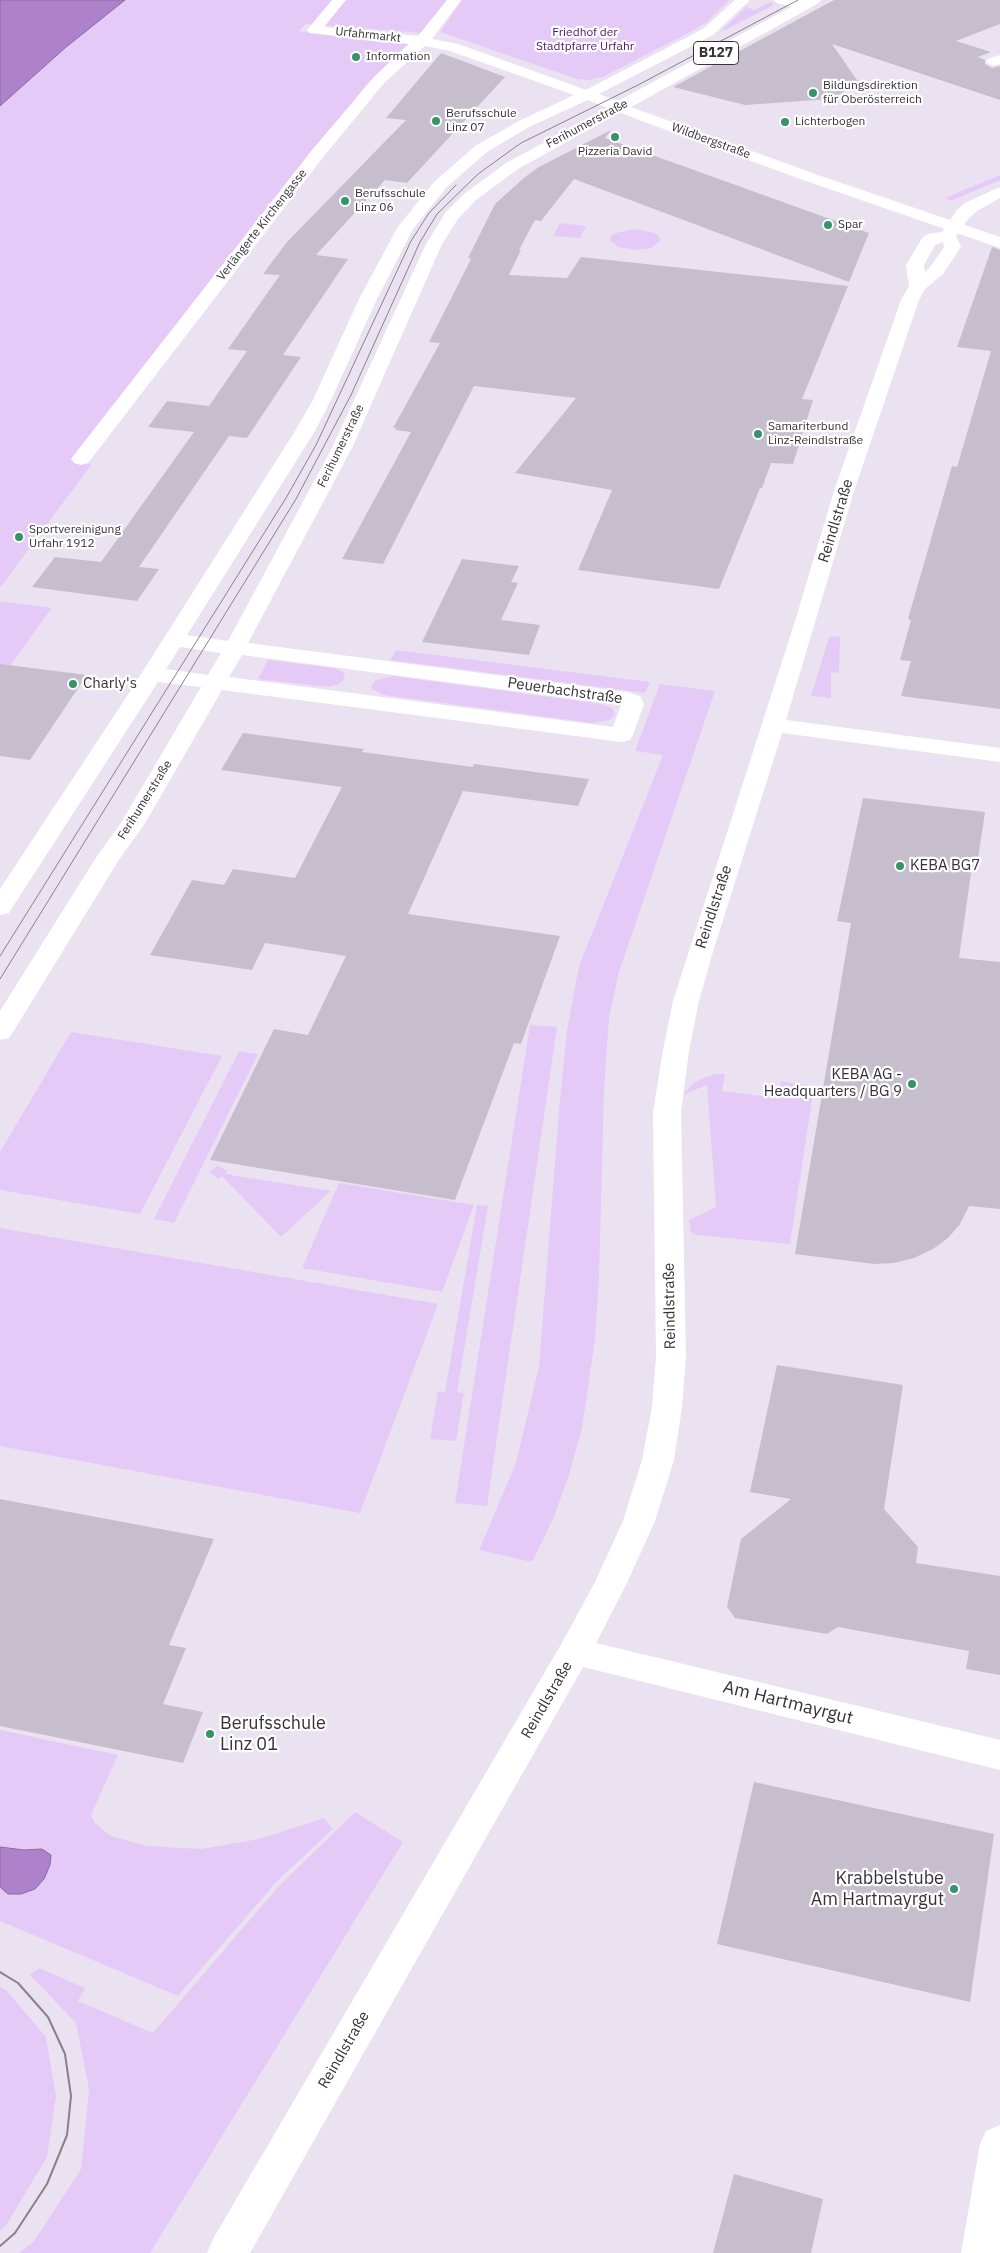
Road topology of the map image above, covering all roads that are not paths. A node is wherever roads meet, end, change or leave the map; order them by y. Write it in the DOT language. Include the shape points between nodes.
graph roads {
  1 [pos="339,0"];
  2 [pos="454,0"];
  3 [pos="743,0"];
  4 [pos="781,0"];
  5 [pos="809,3"];
  6 [pos="422,41"];
  7 [pos="587,95"];
  8 [pos="619,107"];
  9 [pos="1000,192"];
  10 [pos="950,232"];
  11 [pos="1000,243"];
  12 [pos="918,286"];
  13 [pos="80,459"];
  14 [pos="173,640"];
  15 [pos="235,648"];
  16 [pos="364,665"];
  17 [pos="151,674"];
  18 [pos="216,681"];
  19 [pos="345,698"];
  20 [pos="773,725"];
  21 [pos="1000,755"];
  22 [pos="0,908"];
  23 [pos="0,1032"];
  24 [pos="575,1651"];
  25 [pos="1000,1755"];
  26 [pos="1000,2144"];
  27 [pos="227,2253"];
  28 [pos="982,2253"];
  1 -- 6 [label="street, Urfahrmarkt" via="314,30"];
  2 -- 6 [label="street, Verlängerte Kirchengasse"];
  3 -- 7 [label="street, Ferihumerstraße / B127" via="719,24 689,44"];
  4 -- 5 [label="street"];
  5 -- 8 [label="street, Ferihumerstraße / B127"];
  6 -- 7 [label="street, Wildbergstraße" via="453,47"];
  6 -- 13 [label="street, Verlängerte Kirchengasse" via="380,79 318,153"];
  7 -- 8 [label="street, Wildbergstraße"];
  7 -- 14 [label="street, Ferihumerstraße" via="524,124 481,149 440,184 417,213 398,240 372,291 322,400"];
  8 -- 10 [label="street, Wildbergstraße"];
  8 -- 15 [label="street, Ferihumerstraße" via="494,178 452,216 434,244 342,448"];
  9 -- 10 [label="street, Reindlstraße" via="971,207"];
  10 -- 11 [label="street, Wildbergstraße"];
  10 -- 12 [label="street, Reindlstraße" via="953,247 938,270"];
  10 -- 12 [label="street, Reindlstraße" via="928,242 915,265"];
  12 -- 20 [label="street, Reindlstraße" via="910,300 844,491"];
  14 -- 15 [label="street, Peuerbachstraße"];
  14 -- 17 [label="street, Ferihumerstraße"];
  15 -- 16 [label="street, Peuerbachstraße"];
  15 -- 18 [label="street, Ferihumerstraße"];
  16 -- 19 [label="street"];
  16 -- 19 [label="street, Peuerbachstraße" via="627,699 633,704 622,735"];
  17 -- 18 [label="street, Peuerbachstraße"];
  17 -- 22 [label="street, Ferihumerstraße"];
  18 -- 19 [label="street, Peuerbachstraße"];
  18 -- 23 [label="street, Ferihumerstraße" via="132,825 109,856"];
  20 -- 21 [label="street"];
  20 -- 24 [label="street, Reindlstraße" via="699,955 676,1050 668,1112 671,1356 658,1460 639,1521"];
  24 -- 25 [label="street, Am Hartmayrgut"];
  24 -- 27 [label="street, Reindlstraße"];
  26 -- 28 [label="street"];
}
